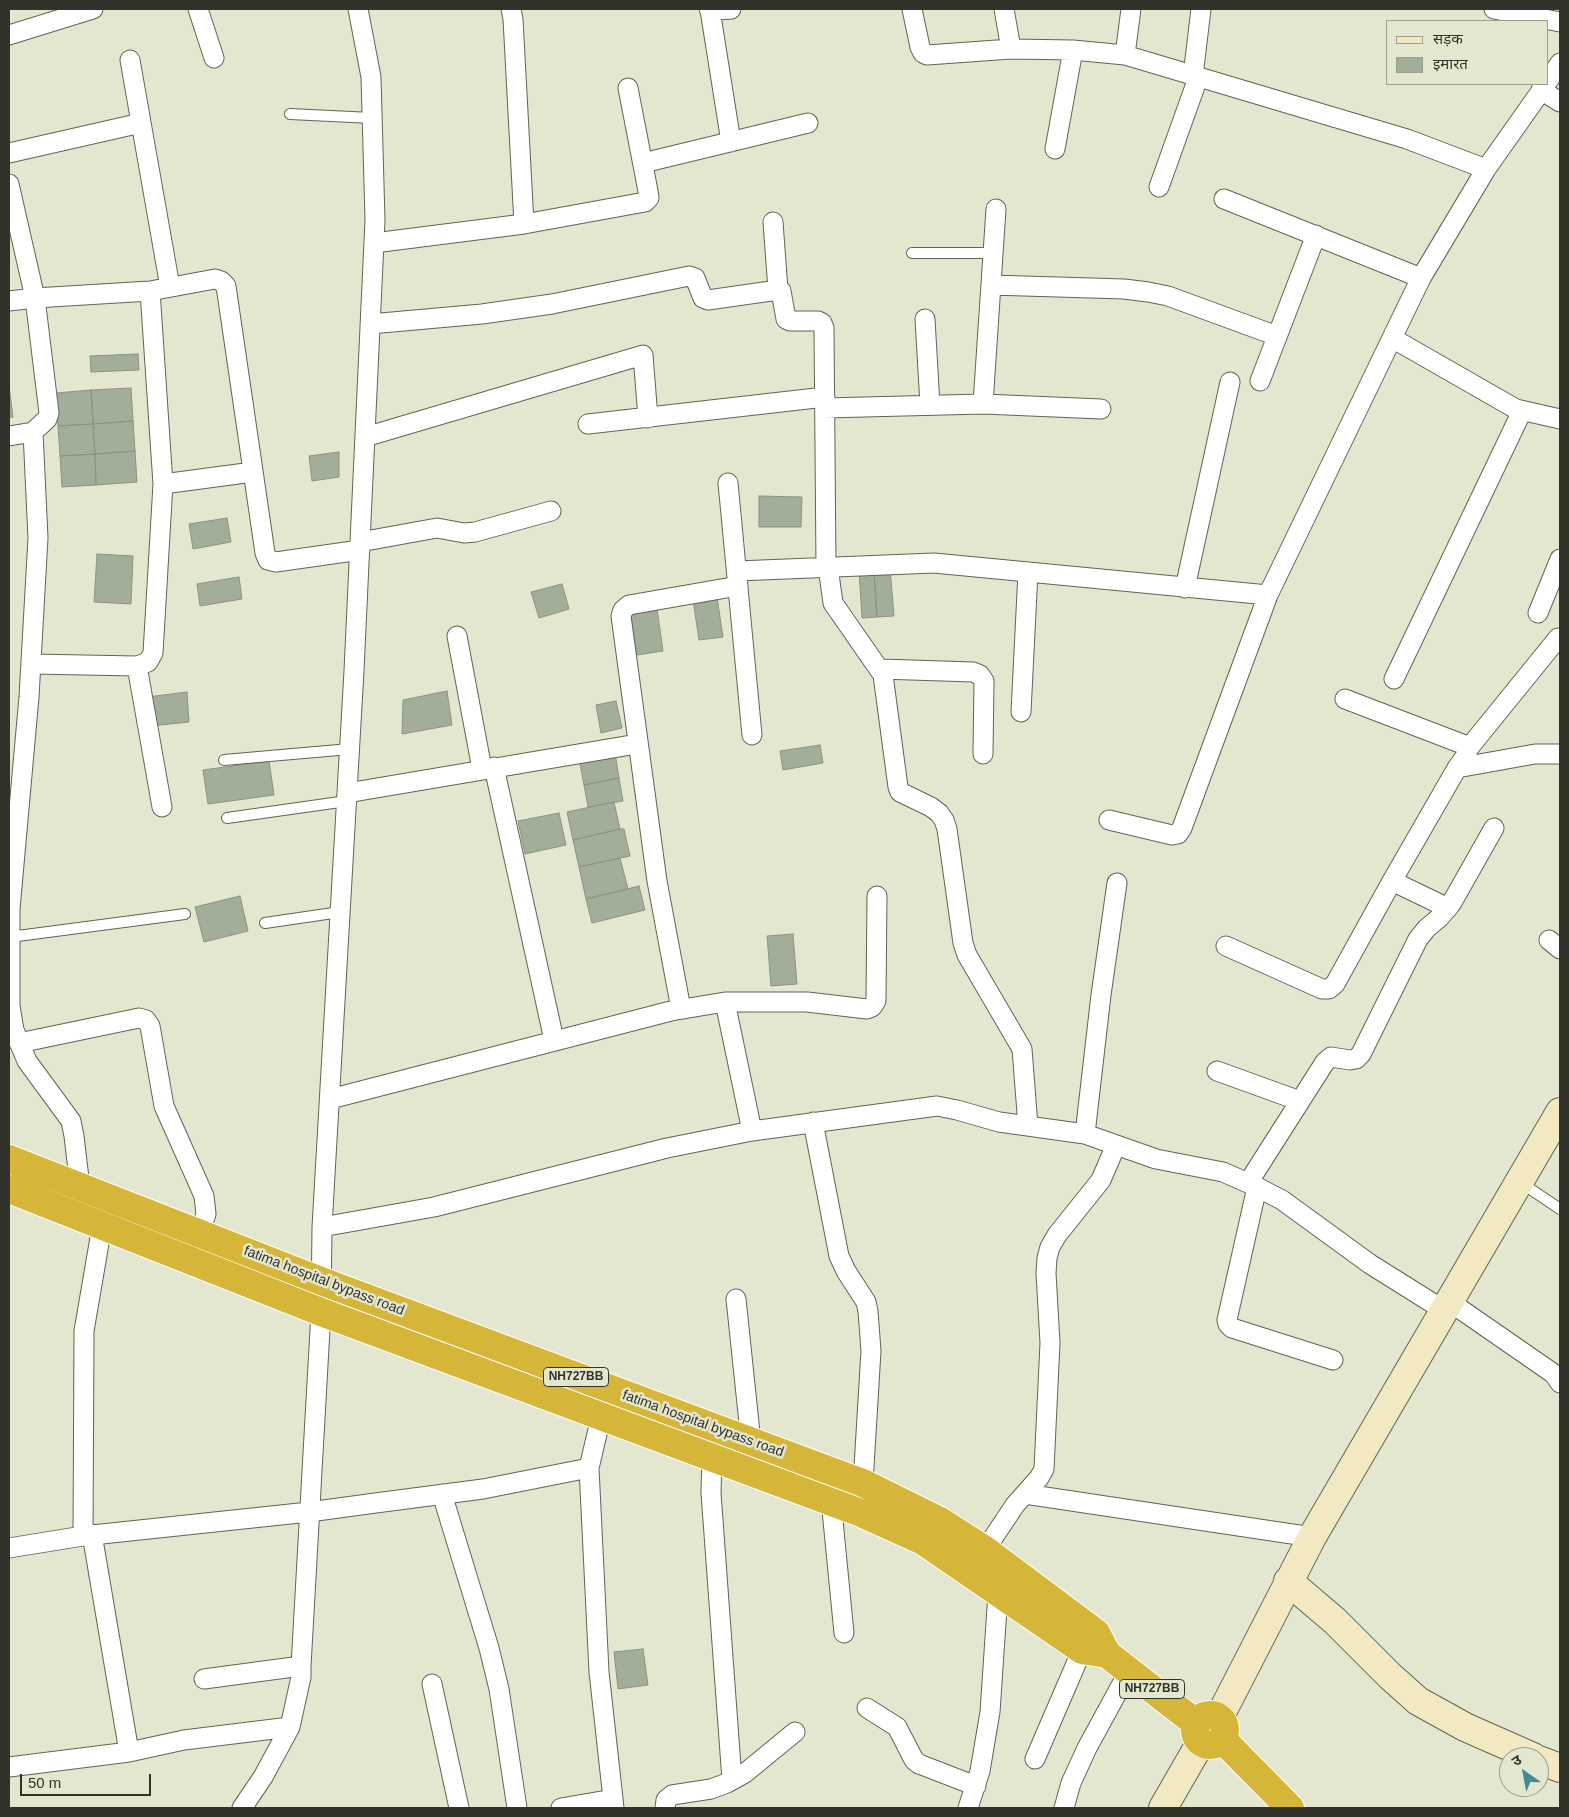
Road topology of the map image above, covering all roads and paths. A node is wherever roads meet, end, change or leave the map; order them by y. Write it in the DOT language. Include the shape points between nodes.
graph roads {
  1 [pos="93,9"];
  2 [pos="198,9"];
  3 [pos="358,9"];
  4 [pos="511,9"];
  5 [pos="710,9"];
  6 [pos="731,9"];
  7 [pos="912,9"];
  8 [pos="1004,9"];
  9 [pos="1132,9"];
  10 [pos="1201,9"];
  11 [pos="1494,9"];
  12 [pos="1560,22"];
  13 [pos="9,35"];
  14 [pos="1011,49"];
  15 [pos="1073,50"];
  16 [pos="1125,55"];
  17 [pos="214,58"];
  18 [pos="130,60"];
  19 [pos="1560,63"];
  20 [pos="1196,77"];
  21 [pos="1549,79"];
  22 [pos="1545,85"];
  23 [pos="628,88"];
  24 [pos="1560,102"];
  25 [pos="290,114"];
  26 [pos="372,118"];
  27 [pos="141,122"];
  28 [pos="808,124"];
  29 [pos="731,142"];
  30 [pos="1056,149"];
  31 [pos="9,153"];
  32 [pos="643,164"];
  33 [pos="1486,169"];
  34 [pos="9,185"];
  35 [pos="1159,186"];
  36 [pos="1224,199"];
  37 [pos="996,208"];
  38 [pos="773,222"];
  39 [pos="524,224"];
  40 [pos="1316,235"];
  41 [pos="374,243"];
  42 [pos="993,253"];
  43 [pos="912,254"];
  44 [pos="1422,278"];
  45 [pos="991,285"];
  46 [pos="170,287"];
  47 [pos="778,290"];
  48 [pos="150,291"];
  49 [pos="35,298"];
  50 [pos="9,301"];
  51 [pos="925,318"];
  52 [pos="370,324"];
  53 [pos="1277,336"];
  54 [pos="1392,338"];
  55 [pos="1260,381"];
  56 [pos="1230,382"];
  57 [pos="825,403"];
  58 [pos="983,404"];
  59 [pos="930,405"];
  60 [pos="1101,409"];
  61 [pos="1522,411"];
  62 [pos="648,418"];
  63 [pos="1560,420"];
  64 [pos="588,424"];
  65 [pos="33,432"];
  66 [pos="9,436"];
  67 [pos="365,437"];
  68 [pos="253,472"];
  69 [pos="728,483"];
  70 [pos="162,484"];
  71 [pos="551,511"];
  72 [pos="360,546"];
  73 [pos="1560,560"];
  74 [pos="827,567"];
  75 [pos="1028,572"];
  76 [pos="738,578"];
  77 [pos="1185,588"];
  78 [pos="1268,595"];
  79 [pos="1538,613"];
  80 [pos="457,636"];
  81 [pos="1558,638"];
  82 [pos="31,664"];
  83 [pos="137,666"];
  84 [pos="880,669"];
  85 [pos="1394,679"];
  86 [pos="1345,699"];
  87 [pos="1021,712"];
  88 [pos="17,728"];
  89 [pos="752,735"];
  90 [pos="637,744"];
  91 [pos="350,749"];
  92 [pos="1468,749"];
  93 [pos="983,754"];
  94 [pos="1560,754"];
  95 [pos="224,760"];
  96 [pos="488,768"];
  97 [pos="1457,768"];
  98 [pos="347,797"];
  99 [pos="162,807"];
  100 [pos="227,818"];
  101 [pos="1109,820"];
  102 [pos="1494,828"];
  103 [pos="12,863"];
  104 [pos="1392,881"];
  105 [pos="1117,883"];
  106 [pos="877,896"];
  107 [pos="1448,908"];
  108 [pos="340,912"];
  109 [pos="185,914"];
  110 [pos="265,923"];
  111 [pos="10,937"];
  112 [pos="1226,946"];
  113 [pos="725,1002"];
  114 [pos="681,1009"];
  115 [pos="554,1040"];
  116 [pos="19,1043"];
  117 [pos="1217,1071"];
  118 [pos="330,1099"];
  119 [pos="1300,1101"];
  120 [pos="1560,1112"];
  121 [pos="813,1122"];
  122 [pos="1028,1126"];
  123 [pos="752,1131"];
  124 [pos="1084,1134"];
  125 [pos="1116,1145"];
  126 [pos="9,1159"];
  127 [pos="1520,1182"];
  128 [pos="1253,1185"];
  129 [pos="80,1187"];
  130 [pos="9,1189"];
  131 [pos="1560,1210"];
  132 [pos="102,1226"];
  133 [pos="322,1227"];
  134 [pos="200,1232"];
  135 [pos="321,1281"];
  136 [pos="736,1299"];
  137 [pos="1448,1307"];
  138 [pos="321,1312"];
  139 [pos="527,1358"];
  140 [pos="1333,1360"];
  141 [pos="1560,1382"];
  142 [pos="517,1386"];
  143 [pos="601,1417"];
  144 [pos="751,1442"];
  145 [pos="712,1456"];
  146 [pos="589,1468"];
  147 [pos="863,1482"];
  148 [pos="442,1494"];
  149 [pos="1025,1494"];
  150 [pos="831,1500"];
  151 [pos="309,1512"];
  152 [pos="87,1535"];
  153 [pos="1312,1537"];
  154 [pos="9,1548"];
  155 [pos="985,1550"];
  156 [pos="1288,1581"];
  157 [pos="998,1593"];
  158 [pos="844,1633"];
  159 [pos="1094,1652"];
  160 [pos="301,1666"];
  161 [pos="1128,1671"];
  162 [pos="204,1679"];
  163 [pos="432,1684"];
  164 [pos="867,1708"];
  165 [pos="290,1727"];
  166 [pos="1210,1731"];
  167 [pos="795,1732"];
  168 [pos="1510,1747"];
  169 [pos="129,1752"];
  170 [pos="1035,1759"];
  171 [pos="9,1767"];
  172 [pos="732,1780"];
  173 [pos="976,1786"];
  174 [pos="614,1804"];
  175 [pos="242,1808"];
  176 [pos="459,1808"];
  177 [pos="517,1808"];
  178 [pos="561,1808"];
  179 [pos="665,1808"];
  180 [pos="968,1808"];
  181 [pos="1064,1808"];
  182 [pos="1163,1808"];
  183 [pos="1290,1808"];
  1 -- 13 [label="street"];
  2 -- 17 [label="street"];
  3 -- 26 [label="street" via="371,77"];
  4 -- 39 [label="street"];
  5 -- 6 [label="street"];
  5 -- 29 [label="street"];
  7 -- 14 [label="street" via="920,47 927,55"];
  8 -- 14 [label="street"];
  9 -- 16 [label="street"];
  10 -- 20 [label="street"];
  11 -- 12 [label="street"];
  14 -- 15 [label="street"];
  15 -- 16 [label="street"];
  15 -- 30 [label="street"];
  16 -- 20 [label="street"];
  18 -- 27 [label="street"];
  19 -- 21 [label="street"];
  20 -- 33 [label="street" via="1407,139"];
  20 -- 35 [label="street"];
  22 -- 24 [label="street"];
  22 -- 33 [label="street"];
  23 -- 32 [label="street"];
  25 -- 26 [label="lane"];
  26 -- 41 [label="street"];
  27 -- 31 [label="street"];
  27 -- 46 [label="street"];
  28 -- 29 [label="street"];
  29 -- 32 [label="street"];
  32 -- 39 [label="street" via="649,198 645,202"];
  33 -- 44 [label="street"];
  34 -- 49 [label="street"];
  36 -- 40 [label="street"];
  37 -- 42 [label="street"];
  38 -- 47 [label="street"];
  39 -- 41 [label="street"];
  40 -- 44 [label="street"];
  40 -- 53 [label="street"];
  41 -- 52 [label="street"];
  42 -- 43 [label="lane"];
  42 -- 45 [label="street"];
  44 -- 54 [label="street"];
  45 -- 53 [label="street" via="1148,292 1168,296"];
  45 -- 58 [label="street"];
  46 -- 48 [label="street"];
  46 -- 68 [label="street" via="215,279 226,286"];
  47 -- 52 [label="street" via="708,300 703,298 695,278 689,276 552,304"];
  47 -- 57 [label="street" via="782,294 786,319 822,323"];
  48 -- 49 [label="street"];
  48 -- 70 [label="street"];
  49 -- 50 [label="street"];
  49 -- 65 [label="street" via="49,413"];
  51 -- 59 [label="street"];
  52 -- 67 [label="street"];
  53 -- 55 [label="street"];
  54 -- 61 [label="street"];
  54 -- 78 [label="street"];
  56 -- 77 [label="street"];
  57 -- 59 [label="street"];
  57 -- 62 [label="street"];
  57 -- 74 [label="street"];
  58 -- 59 [label="street"];
  58 -- 60 [label="street"];
  61 -- 63 [label="street"];
  61 -- 85 [label="street"];
  62 -- 64 [label="street"];
  62 -- 67 [label="street" via="643,355"];
  65 -- 66 [label="street"];
  65 -- 82 [label="street" via="38,538"];
  67 -- 72 [label="street"];
  68 -- 70 [label="street"];
  68 -- 72 [label="street" via="268,560 276,562"];
  69 -- 76 [label="street"];
  70 -- 83 [label="street" via="152,652 148,662"];
  71 -- 72 [label="street" via="475,532 436,528"];
  72 -- 91 [label="street"];
  73 -- 79 [label="street"];
  74 -- 75 [label="street" via="934,563"];
  74 -- 76 [label="street"];
  74 -- 84 [label="street" via="833,603"];
  75 -- 77 [label="street"];
  75 -- 87 [label="street"];
  76 -- 89 [label="street"];
  76 -- 90 [label="street" via="629,605 623,610 621,616"];
  77 -- 78 [label="street"];
  78 -- 101 [label="street" via="1178,834"];
  80 -- 96 [label="street"];
  81 -- 92 [label="street"];
  82 -- 83 [label="street"];
  82 -- 88 [label="street"];
  83 -- 99 [label="street"];
  84 -- 93 [label="street" via="974,672 980,675 984,681"];
  84 -- 122 [label="street" via="885,682 898,787 900,792 930,807 944,820 967,955 1022,1048"];
  86 -- 92 [label="street" via="1465,745"];
  88 -- 103 [label="street"];
  90 -- 96 [label="street"];
  90 -- 114 [label="street" via="657,881"];
  91 -- 95 [label="lane"];
  91 -- 98 [label="street"];
  92 -- 97 [label="street"];
  94 -- 97 [label="street" via="1535,754"];
  96 -- 98 [label="street"];
  96 -- 115 [label="street"];
  97 -- 104 [label="street"];
  98 -- 100 [label="lane"];
  98 -- 108 [label="street"];
  102 -- 107 [label="street"];
  103 -- 111 [label="street"];
  104 -- 107 [label="street"];
  104 -- 112 [label="street" via="1335,984 1329,989 1322,989"];
  105 -- 124 [label="street"];
  106 -- 113 [label="street" via="876,1001 872,1007 807,1002"];
  107 -- 119 [label="street" via="1418,939 1361,1054 1356,1059 1331,1057 1324,1062"];
  108 -- 110 [label="lane"];
  108 -- 118 [label="street"];
  109 -- 111 [label="lane"];
  111 -- 116 [label="street" via="10,1006"];
  113 -- 114 [label="street"];
  113 -- 123 [label="street"];
  114 -- 115 [label="street"];
  115 -- 118 [label="street"];
  116 -- 129 [label="street" via="27,1061 71,1121"];
  116 -- 134 [label="street" via="139,1018 146,1020 150,1026 164,1106 204,1196 206,1214"];
  117 -- 119 [label="street"];
  118 -- 133 [label="street"];
  119 -- 128 [label="street"];
  120 -- 127 [label="main road"];
  121 -- 122 [label="street" via="937,1106 998,1122"];
  121 -- 123 [label="street"];
  121 -- 147 [label="street" via="839,1256 868,1310 871,1351"];
  122 -- 124 [label="street"];
  123 -- 133 [label="street" via="668,1148 434,1207"];
  124 -- 125 [label="street"];
  125 -- 128 [label="street" via="1156,1159 1223,1172"];
  125 -- 149 [label="street" via="1101,1180 1057,1235 1047,1258 1050,1343 1045,1461 1039,1478"];
  126 -- 129 [label="highway, fatima hospital bypass road / NH727BB"];
  127 -- 131 [label="lane"];
  127 -- 137 [label="main road"];
  128 -- 137 [label="street" via="1282,1200 1370,1264"];
  128 -- 140 [label="street" via="1228,1324"];
  129 -- 134 [label="highway, fatima hospital bypass road / NH727BB"];
  130 -- 132 [label="highway, fatima hospital bypass road / NH727BB"];
  132 -- 138 [label="highway, fatima hospital bypass road / NH727BB"];
  132 -- 152 [label="street" via="84,1331"];
  133 -- 135 [label="street"];
  134 -- 135 [label="highway, fatima hospital bypass road / NH727BB"];
  135 -- 138 [label="street"];
  135 -- 139 [label="highway, fatima hospital bypass road / NH727BB"];
  136 -- 144 [label="street"];
  137 -- 141 [label="street" via="1554,1374"];
  137 -- 153 [label="main road"];
  138 -- 142 [label="highway, fatima hospital bypass road / NH727BB"];
  138 -- 151 [label="street"];
  139 -- 142 [label="highway"];
  139 -- 144 [label="highway, fatima hospital bypass road / NH727BB"];
  142 -- 143 [label="highway, fatima hospital bypass road / NH727BB"];
  143 -- 145 [label="highway, fatima hospital bypass road / NH727BB"];
  143 -- 146 [label="street"];
  144 -- 147 [label="highway, fatima hospital bypass road / NH727BB"];
  145 -- 150 [label="highway, fatima hospital bypass road / NH727BB"];
  145 -- 172 [label="street" via="711,1493"];
  146 -- 148 [label="street"];
  146 -- 174 [label="street" via="599,1672"];
  147 -- 155 [label="highway, fatima hospital bypass road / NH727BB" via="940,1521"];
  148 -- 151 [label="street"];
  148 -- 177 [label="street" via="499,1689"];
  149 -- 153 [label="street"];
  149 -- 155 [label="street"];
  150 -- 157 [label="highway, fatima hospital bypass road / NH727BB" via="923,1541"];
  150 -- 158 [label="street"];
  151 -- 152 [label="street"];
  151 -- 160 [label="street"];
  152 -- 154 [label="street"];
  152 -- 169 [label="street"];
  153 -- 156 [label="main road"];
  155 -- 159 [label="highway, fatima hospital bypass road / NH727BB" via="1096,1633"];
  156 -- 166 [label="main road"];
  156 -- 168 [label="main road" via="1418,1701"];
  157 -- 159 [label="highway, fatima hospital bypass road / NH727BB"];
  157 -- 173 [label="street" via="990,1712"];
  159 -- 161 [label="highway, fatima hospital bypass road / NH727BB"];
  159 -- 170 [label="street"];
  160 -- 162 [label="street"];
  160 -- 165 [label="street"];
  161 -- 166 [label="highway, fatima hospital bypass road / NH727BB"];
  161 -- 181 [label="street" via="1087,1748"];
  163 -- 176 [label="street"];
  164 -- 173 [label="street" via="898,1726 919,1764"];
  165 -- 169 [label="street" via="184,1740"];
  165 -- 175 [label="street"];
  166 -- 182 [label="main road"];
  166 -- 183 [label="highway, fatima hospital bypass road / NH727BB"];
  167 -- 172 [label="street" via="763,1760"];
  169 -- 171 [label="street"];
  172 -- 179 [label="street" via="711,1789 672,1795 666,1800"];
  173 -- 180 [label="street"];
  174 -- 178 [label="street"];
}
